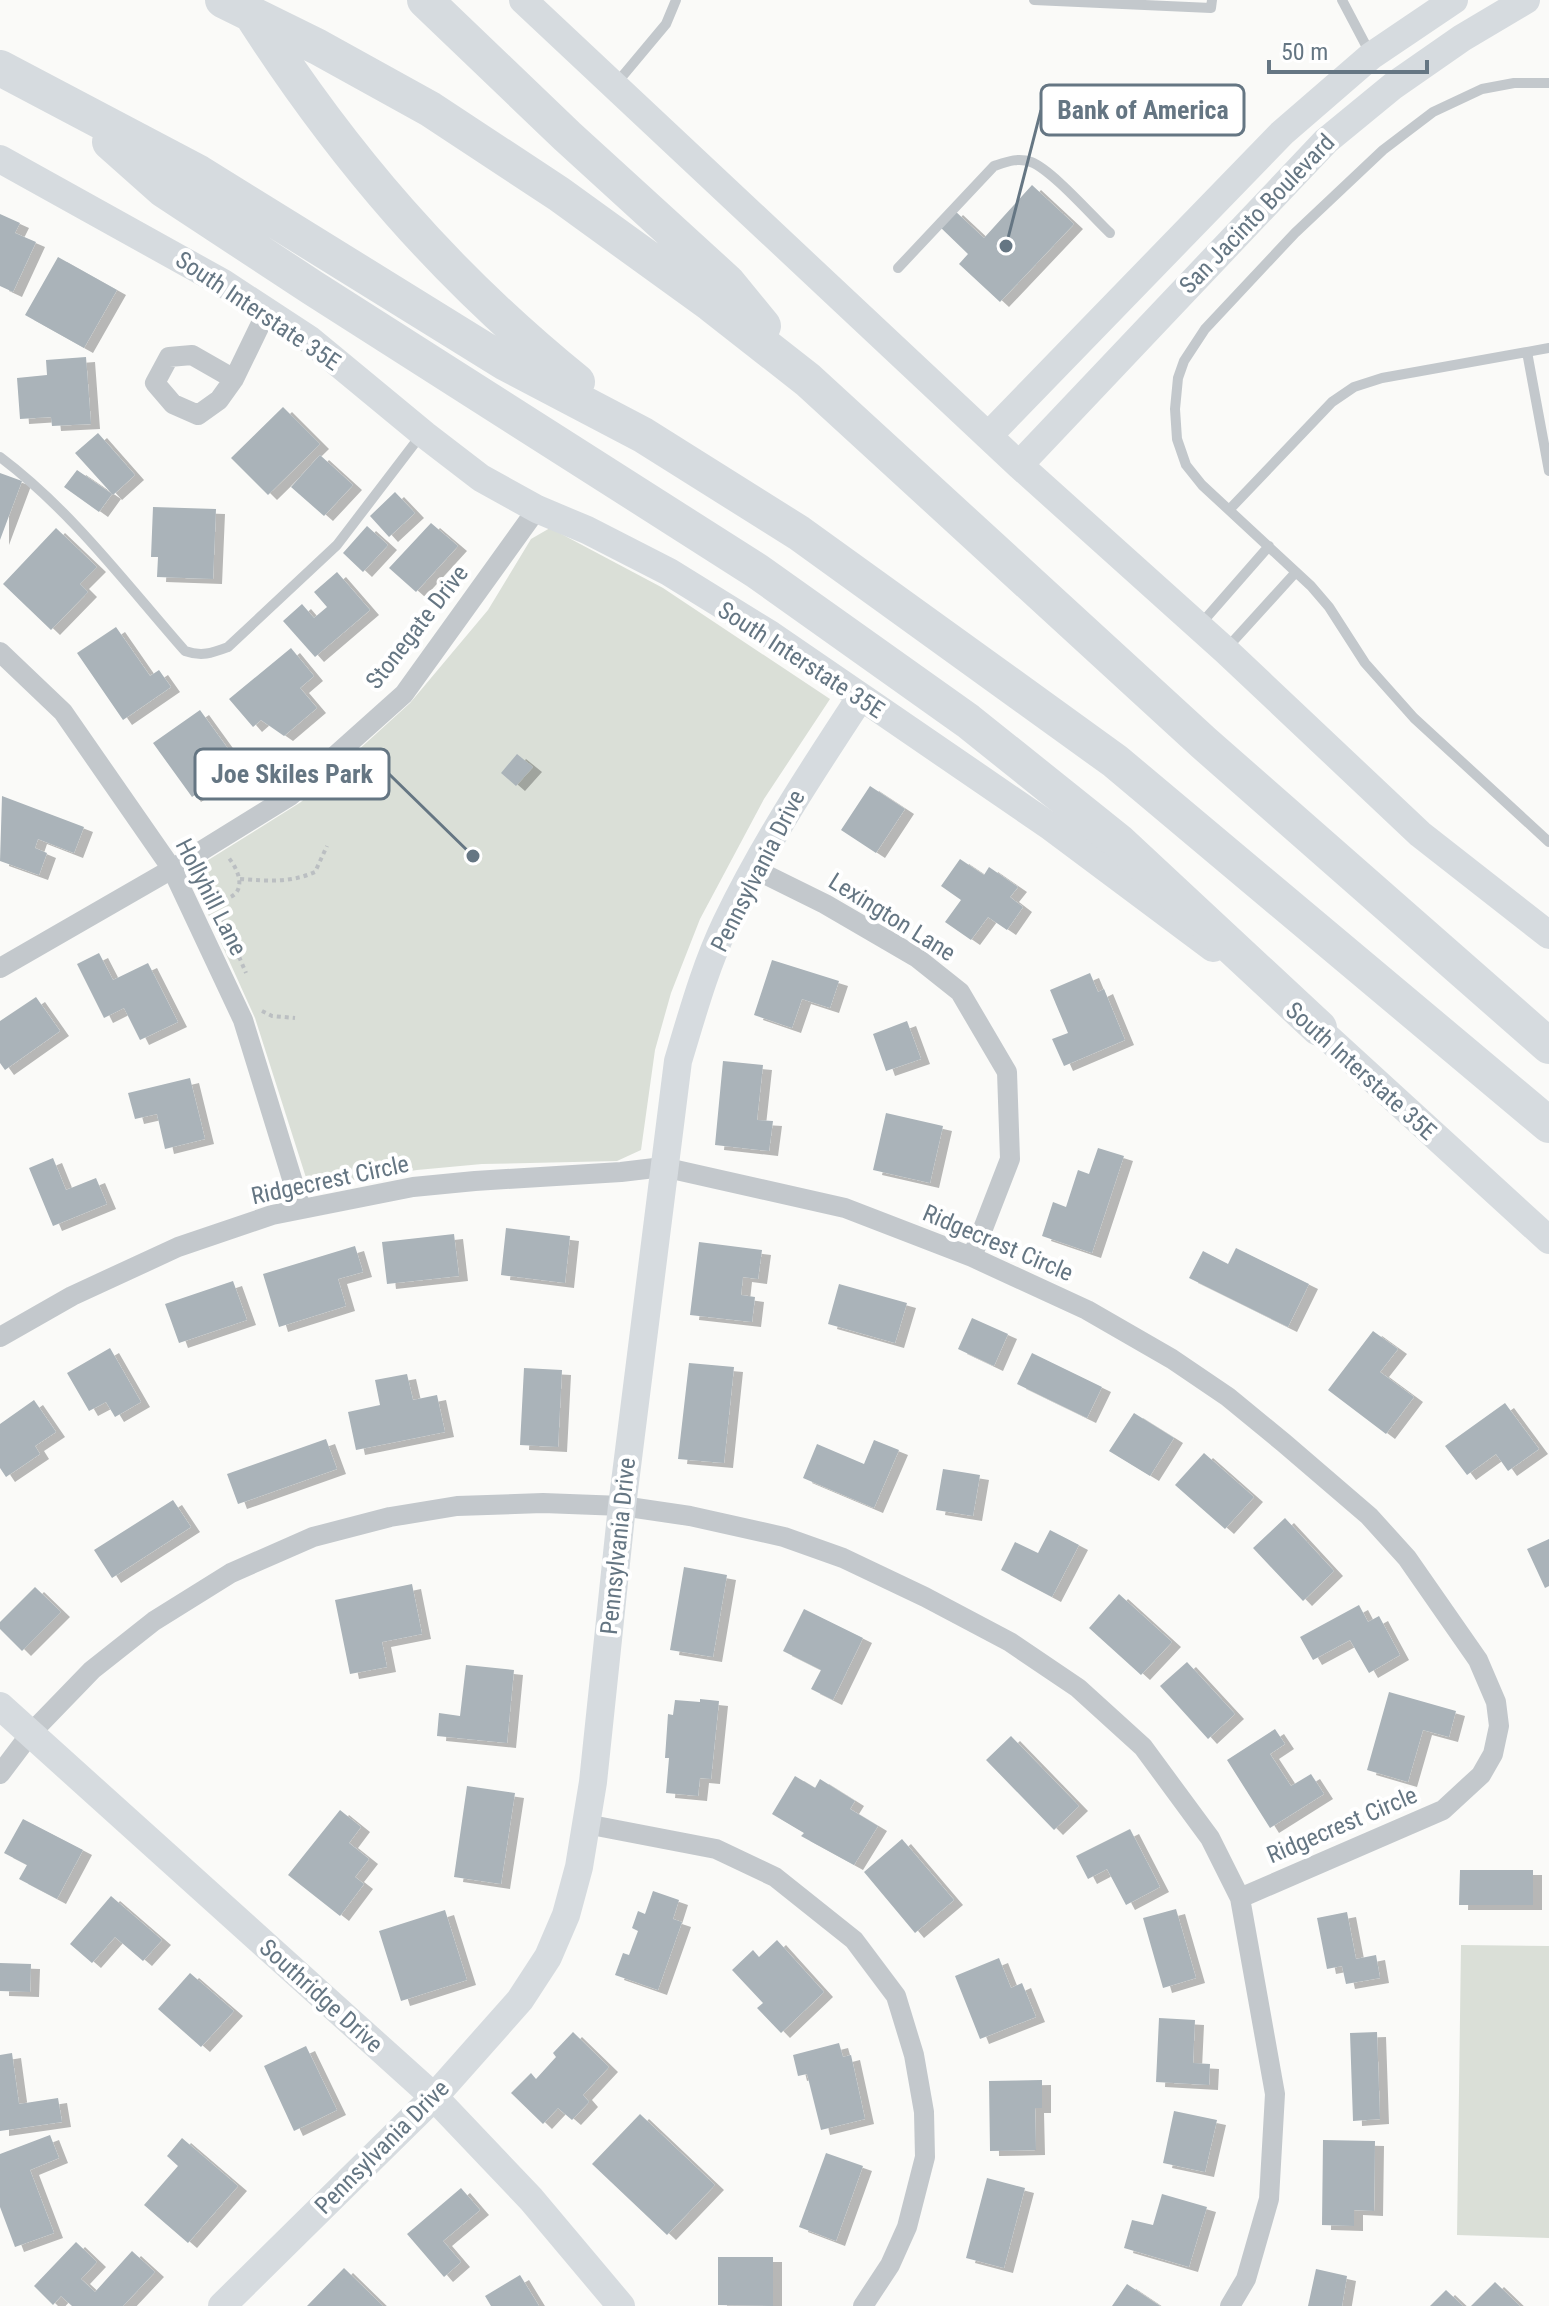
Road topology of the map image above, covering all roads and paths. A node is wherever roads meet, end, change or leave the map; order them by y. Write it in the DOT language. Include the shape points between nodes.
graph roads {
  1 [pos="223,0"];
  2 [pos="243,0"];
  3 [pos="425,0"];
  4 [pos="523,0"];
  5 [pos="676,0"];
  6 [pos="1034,0"];
  7 [pos="1212,0"];
  8 [pos="1342,0"];
  9 [pos="1454,0"];
  10 [pos="1526,0"];
  11 [pos="1371,56"];
  12 [pos="0,68"];
  13 [pos="1549,83"];
  14 [pos="614,85"];
  15 [pos="1393,86"];
  16 [pos="60,98"];
  17 [pos="0,159"];
  18 [pos="1110,233"];
  19 [pos="898,268"];
  20 [pos="266,313"];
  21 [pos="1549,348"];
  22 [pos="1527,352"];
  23 [pos="234,379"];
  24 [pos="808,380"];
  25 [pos="423,433"];
  26 [pos="643,435"];
  27 [pos="989,435"];
  28 [pos="0,457"];
  29 [pos="1019,465"];
  30 [pos="1549,471"];
  31 [pos="537,509"];
  32 [pos="1229,510"];
  33 [pos="1269,546"];
  34 [pos="1296,572"];
  35 [pos="1198,627"];
  36 [pos="1225,650"];
  37 [pos="0,652"];
  38 [pos="860,698"];
  39 [pos="215,842"];
  40 [pos="1549,842"];
  41 [pos="327,846"];
  42 [pos="172,869"];
  43 [pos="754,869"];
  44 [pos="240,879"];
  45 [pos="214,898"];
  46 [pos="191,909"];
  47 [pos="1406,918"];
  48 [pos="1549,935"];
  49 [pos="0,968"];
  50 [pos="250,983"];
  51 [pos="262,1011"];
  52 [pos="295,1018"];
  53 [pos="1549,1024"];
  54 [pos="1319,1028"];
  55 [pos="1549,1046"];
  56 [pos="1549,1125"];
  57 [pos="663,1167"];
  58 [pos="301,1208"];
  59 [pos="1549,1240"];
  60 [pos="972,1257"];
  61 [pos="0,1337"];
  62 [pos="622,1506"];
  63 [pos="0,1706"];
  64 [pos="31,1733"];
  65 [pos="0,1774"];
  66 [pos="586,1824"];
  67 [pos="1240,1898"];
  68 [pos="434,2097"];
  69 [pos="222,2306"];
  70 [pos="621,2306"];
  71 [pos="863,2306"];
  72 [pos="1230,2306"];
  1 -- 24 [label="highway" via="430,109 559,194"];
  2 -- 26 [label="highway" via="328,126 424,242 517,333"];
  3 -- 24 [label="highway" via="727,282"];
  4 -- 14 [label="street"];
  5 -- 14 [label="lane" via="666,24"];
  6 -- 7 [label="lane" via="1211,8"];
  8 -- 11 [label="lane"];
  9 -- 11 [label="street, San Jacinto Boulevard"];
  10 -- 15 [label="street, San Jacinto Boulevard"];
  11 -- 15 [label="street"];
  11 -- 27 [label="street, San Jacinto Boulevard" via="1282,133"];
  12 -- 16 [label="highway"];
  13 -- 32 [label="lane" via="1482,89 1433,112 1336,193 1205,329 1178,378 1177,439 1186,465"];
  14 -- 27 [label="street"];
  15 -- 29 [label="street, San Jacinto Boulevard" via="1296,170"];
  16 -- 26 [label="highway" via="199,173 504,362"];
  16 -- 54 [label="highway" via="164,190 757,571 968,721 1118,841"];
  17 -- 20 [label="street, South Interstate 35E" via="137,233"];
  18 -- 19 [label="lane" via="1045,171 1013,160 994,166"];
  20 -- 23 [label="street"];
  20 -- 25 [label="street, South Interstate 35E" via="310,340"];
  21 -- 22 [label="lane"];
  22 -- 30 [label="lane"];
  22 -- 32 [label="lane" via="1354,387 1332,402"];
  24 -- 47 [label="highway" via="1204,743"];
  25 -- 28 [label="lane" via="337,545 228,647 209,655 185,651 108,559"];
  25 -- 31 [label="street, South Interstate 35E" via="466,468"];
  26 -- 56 [label="highway" via="799,533 1115,761"];
  27 -- 29 [label="street"];
  29 -- 35 [label="street"];
  31 -- 38 [label="street, South Interstate 35E" via="669,572"];
  31 -- 39 [label="street, Stonegate Drive" via="404,694 290,796"];
  32 -- 33 [label="lane"];
  33 -- 34 [label="lane"];
  33 -- 35 [label="lane"];
  34 -- 36 [label="lane"];
  34 -- 40 [label="lane" via="1414,718"];
  35 -- 36 [label="street"];
  36 -- 48 [label="street" via="1420,834"];
  37 -- 42 [label="street, Hollyhill Lane" via="63,712"];
  38 -- 43 [label="street, Pennsylvania Drive"];
  38 -- 54 [label="street, South Interstate 35E" via="1051,827"];
  39 -- 42 [label="street, Stonegate Drive"];
  39 -- 44 [label="path"];
  41 -- 44 [label="path" via="315,872 301,878"];
  42 -- 46 [label="street, Hollyhill Lane"];
  42 -- 49 [label="street, Stonegate Drive"];
  43 -- 57 [label="street, Pennsylvania Drive" via="725,925 696,1002 678,1061"];
  43 -- 60 [label="street, Lexington Lane" via="916,957 960,992 1007,1072 1010,1159"];
  44 -- 45 [label="path" via="235,895"];
  45 -- 46 [label="path"];
  45 -- 50 [label="path"];
  46 -- 58 [label="street, Hollyhill Lane" via="243,1020"];
  47 -- 53 [label="highway"];
  47 -- 55 [label="highway"];
  51 -- 52 [label="path"];
  54 -- 59 [label="street, South Interstate 35E"];
  57 -- 58 [label="street, Ridgecrest Circle" via="413,1187"];
  57 -- 60 [label="street, Ridgecrest Circle" via="845,1208"];
  57 -- 62 [label="street, Pennsylvania Drive"];
  58 -- 61 [label="street, Ridgecrest Circle" via="178,1247 72,1296"];
  60 -- 67 [label="street, Ridgecrest Circle" via="1087,1310 1172,1359 1284,1443 1369,1516 1407,1558 1478,1660 1496,1702 1499,1726 1493,1754 1481,1775 1443,1810"];
  62 -- 64 [label="street" via="457,1506 313,1537 231,1573 154,1621 92,1670"];
  62 -- 66 [label="street, Pennsylvania Drive"];
  62 -- 67 [label="street" via="784,1537 843,1558 1010,1642 1078,1688 1143,1747 1210,1838"];
  63 -- 64 [label="street, Southridge Drive"];
  64 -- 65 [label="street"];
  64 -- 68 [label="street, Southridge Drive"];
  66 -- 68 [label="street, Pennsylvania Drive" via="566,1915 548,1957 520,2000"];
  66 -- 71 [label="street" via="716,1849 775,1877 854,1940 896,1996 914,2055 925,2157 907,2227"];
  67 -- 72 [label="street" via="1275,2094 1269,2199 1246,2279"];
  68 -- 69 [label="street, Pennsylvania Drive"];
  68 -- 70 [label="street, Southridge Drive" via="531,2199"];
}
